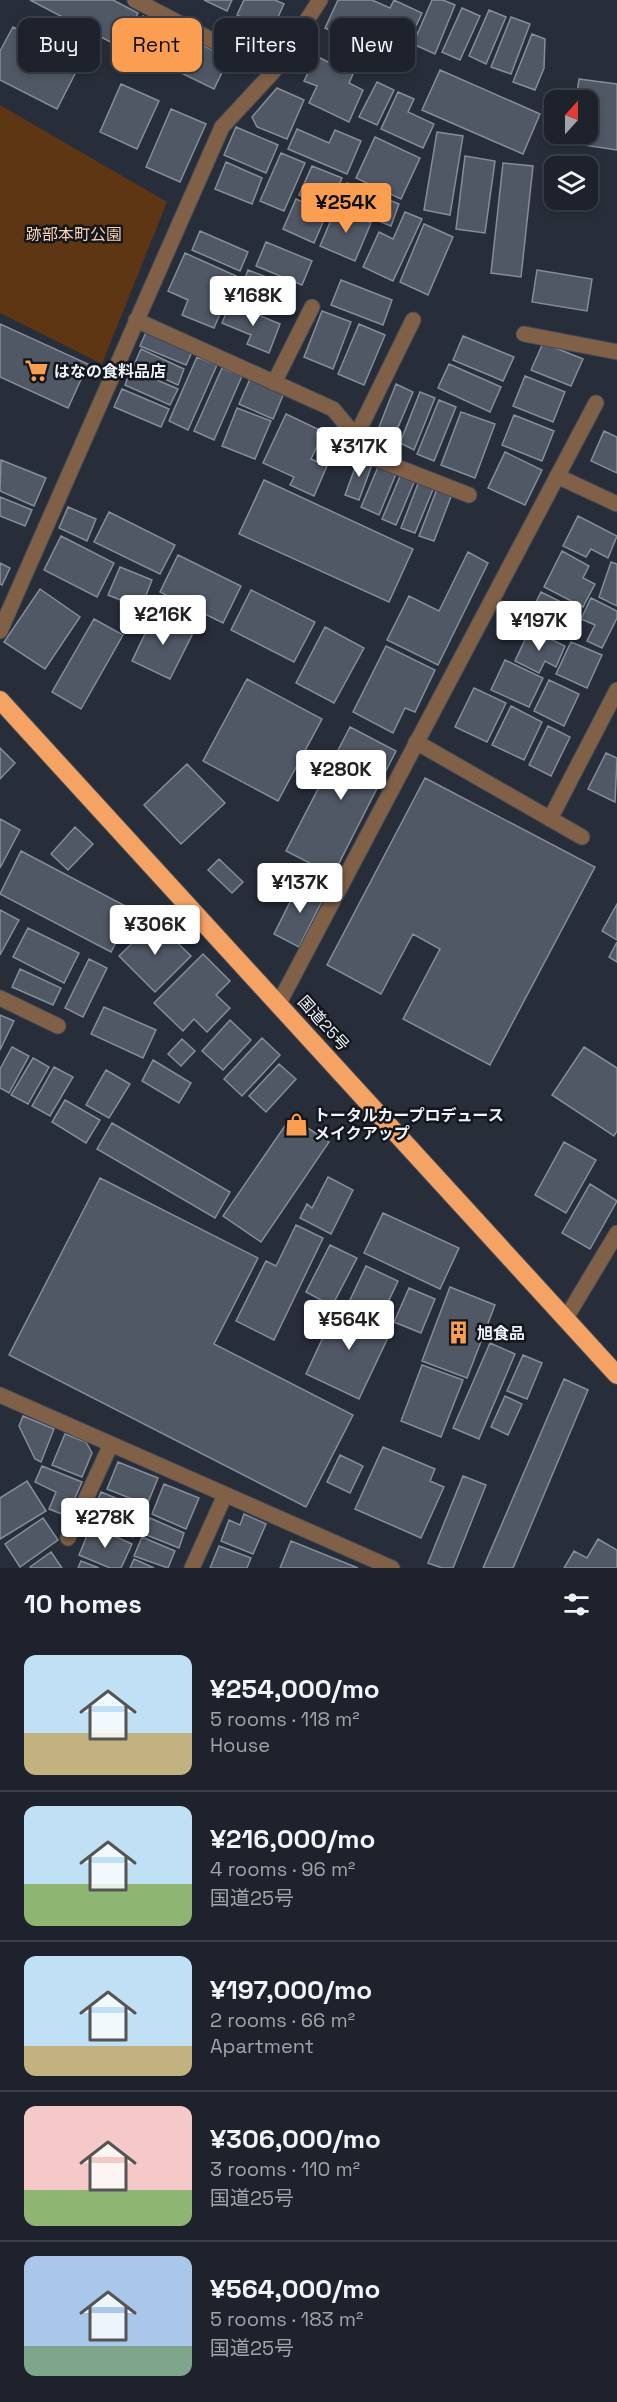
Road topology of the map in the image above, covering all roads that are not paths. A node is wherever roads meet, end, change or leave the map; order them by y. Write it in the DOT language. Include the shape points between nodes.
graph roads {
  1 [pos="135,0"];
  2 [pos="320,0"];
  3 [pos="308,18"];
  4 [pos="214,41"];
  5 [pos="273,72"];
  6 [pos="312,307"];
  7 [pos="136,320"];
  8 [pos="413,320"];
  9 [pos="524,334"];
  10 [pos="617,352"];
  11 [pos="274,382"];
  12 [pos="596,403"];
  13 [pos="356,436"];
  14 [pos="557,476"];
  15 [pos="469,495"];
  16 [pos="617,504"];
  17 [pos="0,631"];
  18 [pos="617,690"];
  19 [pos="0,700"];
  20 [pos="416,742"];
  21 [pos="550,819"];
  22 [pos="582,837"];
  23 [pos="0,998"];
  24 [pos="279,1003"];
  25 [pos="58,1026"];
  26 [pos="617,1233"];
  27 [pos="566,1318"];
  28 [pos="617,1375"];
  29 [pos="0,1395"];
  30 [pos="111,1444"];
  31 [pos="225,1495"];
  32 [pos="68,1539"];
  33 [pos="192,1568"];
  34 [pos="392,1568"];
  1 -- 4 [label="street"];
  2 -- 3 [label="street"];
  5 -- 7 [label="street" via="222,127"];
  6 -- 11 [label="street"];
  7 -- 11 [label="street"];
  7 -- 17 [label="street"];
  8 -- 13 [label="street"];
  9 -- 10 [label="street"];
  11 -- 13 [label="street" via="333,409"];
  12 -- 14 [label="street"];
  13 -- 15 [label="street" via="374,458"];
  14 -- 16 [label="street"];
  14 -- 20 [label="street"];
  18 -- 21 [label="street"];
  19 -- 24 [label="highway, 国道25号"];
  20 -- 21 [label="street"];
  20 -- 24 [label="street"];
  21 -- 22 [label="street"];
  23 -- 25 [label="street"];
  24 -- 27 [label="highway, 国道25号"];
  26 -- 27 [label="street"];
  27 -- 28 [label="highway, 国道25号"];
  29 -- 30 [label="street"];
  30 -- 31 [label="street"];
  30 -- 32 [label="street"];
  31 -- 33 [label="street"];
  31 -- 34 [label="street"];
}
